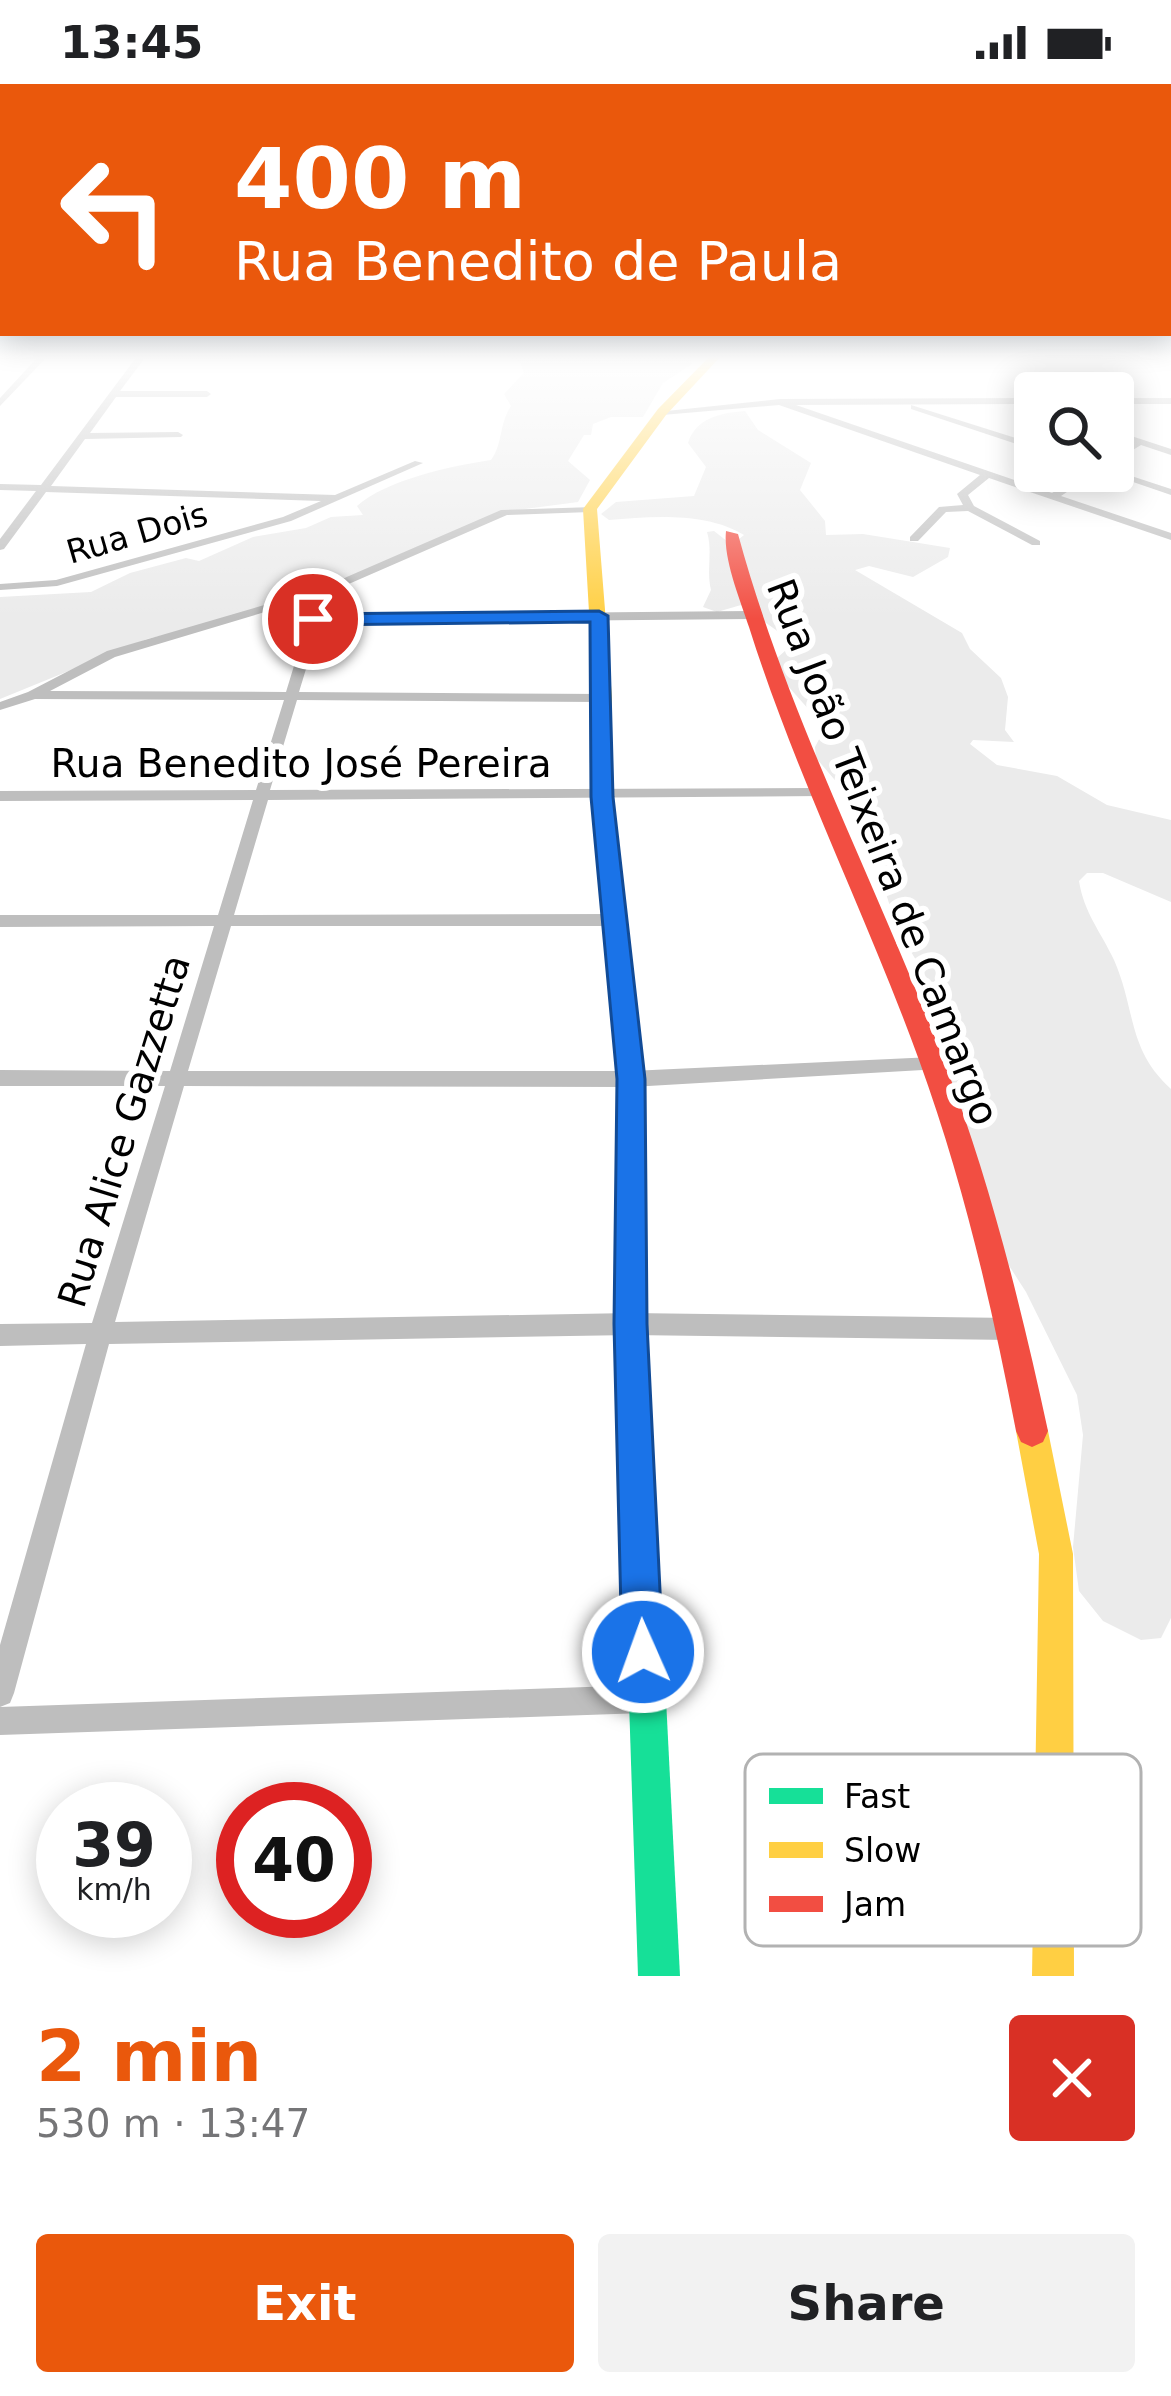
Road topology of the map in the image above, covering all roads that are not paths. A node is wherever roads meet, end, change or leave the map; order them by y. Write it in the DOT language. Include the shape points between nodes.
graph roads {
  1 [pos="79,443"];
  2 [pos="639,443"];
  3 [pos="897,443"];
  4 [pos="418,463"];
  5 [pos="986,475"];
  6 [pos="1134,480"];
  7 [pos="43,487"];
  8 [pos="0,488"];
  9 [pos="1060,492"];
  10 [pos="1171,492"];
  11 [pos="1054,496"];
  12 [pos="340,498"];
  13 [pos="970,508"];
  14 [pos="590,509"];
  15 [pos="730,534"];
  16 [pos="1171,537"];
  17 [pos="914,538"];
  18 [pos="1036,543"];
  19 [pos="0,547"];
  20 [pos="0,587"];
  21 [pos="323,591"];
  22 [pos="749,615"];
  23 [pos="599,616"];
  24 [pos="313,619"];
  25 [pos="33,695"];
  26 [pos="290,696"];
  27 [pos="603,698"];
  28 [pos="0,706"];
  29 [pos="264,793"];
  30 [pos="817,793"];
  31 [pos="0,796"];
  32 [pos="602,797"];
  33 [pos="226,918"];
  34 [pos="616,920"];
  35 [pos="0,921"];
  36 [pos="932,1064"];
  37 [pos="181,1077"];
  38 [pos="0,1078"];
  39 [pos="631,1079"];
  40 [pos="631,1324"];
  41 [pos="1012,1329"];
  42 [pos="100,1334"];
  43 [pos="0,1335"];
  44 [pos="0,1693"];
  45 [pos="644,1699"];
  46 [pos="0,1721"];
  47 [pos="1055,1754"];
  48 [pos="1054,1946"];
  49 [pos="658,1976"];
  50 [pos="1054,1976"];
  1 -- 7 [label="street"];
  2 -- 14 [label="street"];
  3 -- 5 [label="street"];
  4 -- 12 [label="street, Rua Dois"];
  5 -- 11 [label="street"];
  5 -- 13 [label="street" via="962,494"];
  6 -- 10 [label="street"];
  7 -- 8 [label="street"];
  7 -- 12 [label="street"];
  7 -- 19 [label="street"];
  9 -- 11 [label="street"];
  11 -- 16 [label="street"];
  12 -- 20 [label="street, Rua Dois" via="58,584"];
  13 -- 17 [label="street" via="943,509"];
  13 -- 18 [label="street"];
  14 -- 21 [label="street" via="505,512"];
  14 -- 23 [label="street"];
  15 -- 22 [label="street, Rua João Teixeira de Camargo"];
  21 -- 24 [label="street, Rua Alice Gazzetta"];
  21 -- 25 [label="street" via="111,654"];
  22 -- 23 [label="street"];
  22 -- 30 [label="street, Rua João Teixeira de Camargo"];
  23 -- 24 [label="street"];
  23 -- 27 [label="street"];
  24 -- 26 [label="street, Rua Alice Gazzetta"];
  25 -- 26 [label="street"];
  25 -- 28 [label="street"];
  26 -- 27 [label="street"];
  26 -- 29 [label="street, Rua Alice Gazzetta"];
  27 -- 32 [label="street"];
  29 -- 31 [label="street, Rua Benedito José Pereira"];
  29 -- 32 [label="street, Rua Benedito José Pereira"];
  29 -- 33 [label="street, Rua Alice Gazzetta"];
  30 -- 32 [label="street, Rua Benedito José Pereira"];
  30 -- 36 [label="street, Rua João Teixeira de Camargo"];
  32 -- 34 [label="street"];
  33 -- 34 [label="street"];
  33 -- 35 [label="street"];
  33 -- 37 [label="street, Rua Alice Gazzetta"];
  34 -- 39 [label="street"];
  36 -- 39 [label="street"];
  36 -- 41 [label="street, Rua João Teixeira de Camargo"];
  37 -- 38 [label="street"];
  37 -- 39 [label="street"];
  37 -- 42 [label="street, Rua Alice Gazzetta"];
  39 -- 40 [label="street"];
  40 -- 41 [label="street"];
  40 -- 42 [label="street"];
  40 -- 45 [label="street"];
  41 -- 47 [label="street, Rua João Teixeira de Camargo" via="1056,1555"];
  42 -- 43 [label="street"];
  42 -- 44 [label="street, Rua Alice Gazzetta"];
  45 -- 46 [label="street"];
  45 -- 49 [label="street"];
  48 -- 50 [label="street, Rua João Teixeira de Camargo"];
}
